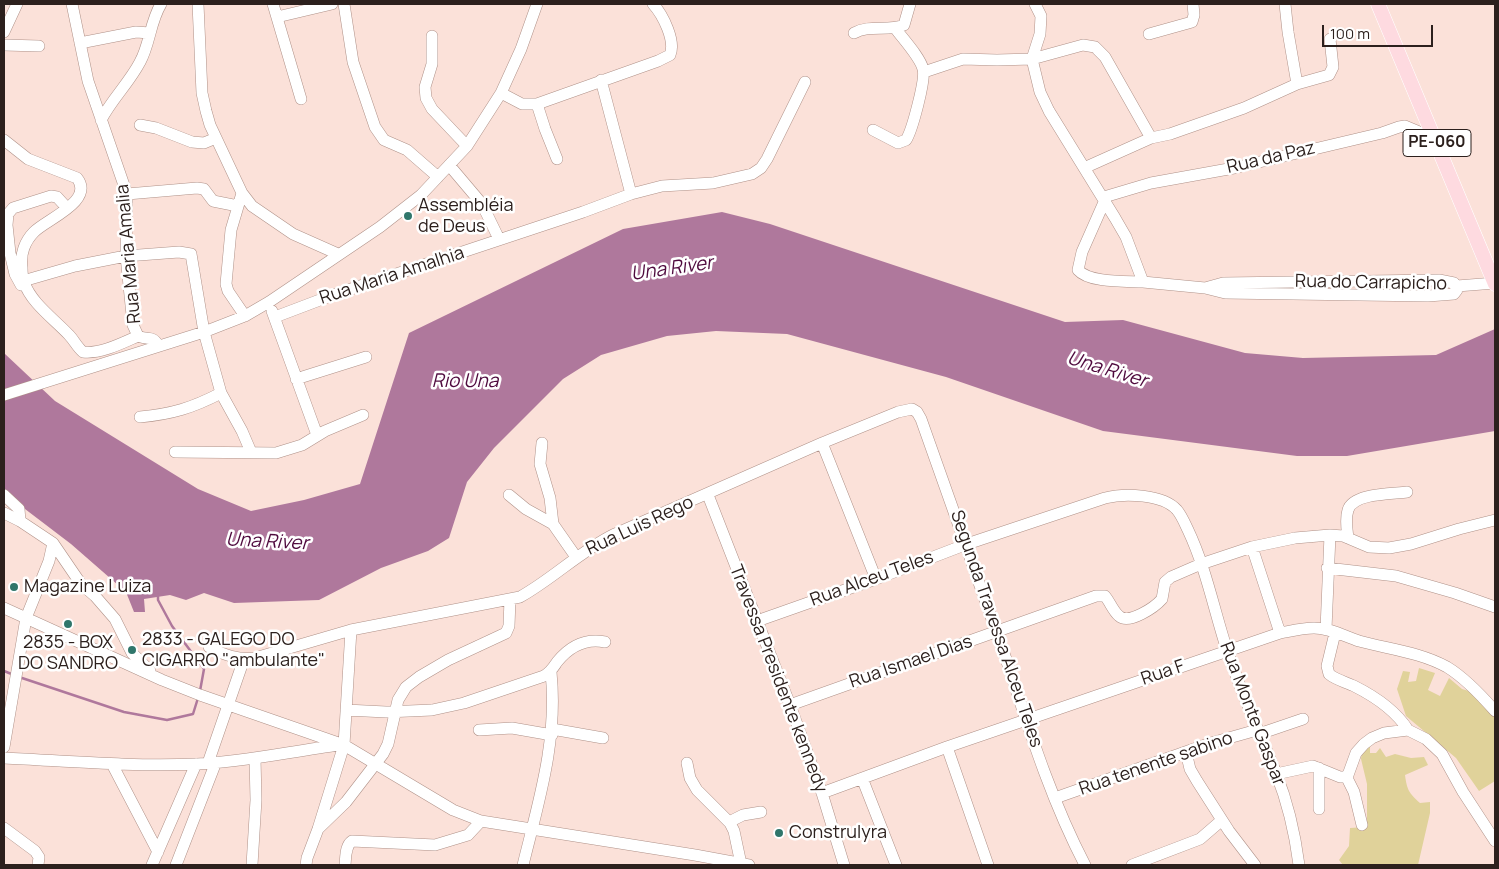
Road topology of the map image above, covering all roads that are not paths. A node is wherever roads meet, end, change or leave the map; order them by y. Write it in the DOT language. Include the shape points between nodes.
graph roads {
  1 [pos="17,4"];
  2 [pos="72,4"];
  3 [pos="160,4"];
  4 [pos="198,4"];
  5 [pos="273,4"];
  6 [pos="332,4"];
  7 [pos="344,4"];
  8 [pos="537,4"];
  9 [pos="653,4"];
  10 [pos="910,4"];
  11 [pos="1035,4"];
  12 [pos="1193,4"];
  13 [pos="1285,4"];
  14 [pos="1378,4"];
  15 [pos="278,17"];
  16 [pos="895,28"];
  17 [pos="4,32"];
  18 [pos="150,33"];
  19 [pos="854,33"];
  20 [pos="1149,34"];
  21 [pos="432,36"];
  22 [pos="1330,39"];
  23 [pos="80,43"];
  24 [pos="4,45"];
  25 [pos="39,46"];
  26 [pos="1032,59"];
  27 [pos="924,72"];
  28 [pos="601,80"];
  29 [pos="805,82"];
  30 [pos="1297,84"];
  31 [pos="500,93"];
  32 [pos="301,99"];
  33 [pos="537,104"];
  34 [pos="101,120"];
  35 [pos="140,125"];
  36 [pos="873,130"];
  37 [pos="216,138"];
  38 [pos="1151,138"];
  39 [pos="4,140"];
  40 [pos="1436,140"];
  41 [pos="467,146"];
  42 [pos="557,159"];
  43 [pos="449,166"];
  44 [pos="1084,168"];
  45 [pos="438,178"];
  46 [pos="242,193"];
  47 [pos="127,194"];
  48 [pos="631,194"];
  49 [pos="1104,198"];
  50 [pos="238,206"];
  51 [pos="67,208"];
  52 [pos="499,239"];
  53 [pos="338,254"];
  54 [pos="126,256"];
  55 [pos="1143,282"];
  56 [pos="1495,283"];
  57 [pos="26,286"];
  58 [pos="268,302"];
  59 [pos="245,316"];
  60 [pos="275,317"];
  61 [pos="204,332"];
  62 [pos="138,336"];
  63 [pos="154,348"];
  64 [pos="366,357"];
  65 [pos="296,379"];
  66 [pos="221,393"];
  67 [pos="4,395"];
  68 [pos="898,412"];
  69 [pos="363,415"];
  70 [pos="140,417"];
  71 [pos="317,435"];
  72 [pos="542,443"];
  73 [pos="822,443"];
  74 [pos="175,452"];
  75 [pos="251,452"];
  76 [pos="1407,492"];
  77 [pos="4,495"];
  78 [pos="509,495"];
  79 [pos="708,495"];
  80 [pos="1131,495"];
  81 [pos="4,513"];
  82 [pos="1495,520"];
  83 [pos="20,521"];
  84 [pos="553,524"];
  85 [pos="1330,535"];
  86 [pos="1348,538"];
  87 [pos="53,543"];
  88 [pos="967,544"];
  89 [pos="1252,547"];
  90 [pos="576,557"];
  91 [pos="1201,564"];
  92 [pos="1327,568"];
  93 [pos="876,580"];
  94 [pos="510,599"];
  95 [pos="1495,607"];
  96 [pos="4,608"];
  97 [pos="26,618"];
  98 [pos="757,621"];
  99 [pos="351,630"];
  100 [pos="1330,631"];
  101 [pos="996,632"];
  102 [pos="1280,633"];
  103 [pos="606,642"];
  104 [pos="208,647"];
  105 [pos="1227,652"];
  106 [pos="244,659"];
  107 [pos="551,672"];
  108 [pos="159,678"];
  109 [pos="228,704"];
  110 [pos="790,705"];
  111 [pos="346,710"];
  112 [pos="1495,711"];
  113 [pos="395,712"];
  114 [pos="1026,719"];
  115 [pos="1303,719"];
  116 [pos="479,730"];
  117 [pos="1412,731"];
  118 [pos="552,732"];
  119 [pos="1258,732"];
  120 [pos="603,738"];
  121 [pos="344,745"];
  122 [pos="4,747"];
  123 [pos="947,747"];
  124 [pos="1186,752"];
  125 [pos="4,758"];
  126 [pos="256,758"];
  127 [pos="212,763"];
  128 [pos="687,763"];
  129 [pos="112,764"];
  130 [pos="196,764"];
  131 [pos="375,764"];
  132 [pos="1319,768"];
  133 [pos="1276,774"];
  134 [pos="1346,776"];
  135 [pos="862,778"];
  136 [pos="822,793"];
  137 [pos="1055,798"];
  138 [pos="1319,809"];
  139 [pos="761,812"];
  140 [pos="1222,820"];
  141 [pos="481,821"];
  142 [pos="729,822"];
  143 [pos="1362,825"];
  144 [pos="4,828"];
  145 [pos="318,829"];
  146 [pos="532,830"];
  147 [pos="1495,842"];
  148 [pos="158,852"];
  149 [pos="745,864"];
  150 [pos="38,865"];
  151 [pos="152,865"];
  152 [pos="176,865"];
  153 [pos="252,865"];
  154 [pos="306,865"];
  155 [pos="345,865"];
  156 [pos="523,865"];
  157 [pos="844,865"];
  158 [pos="896,865"];
  159 [pos="988,865"];
  160 [pos="1084,865"];
  161 [pos="1132,865"];
  162 [pos="1255,865"];
  163 [pos="1299,865"];
  1 -- 17 [label="street"];
  2 -- 23 [label="street, Rua Maria Amalia"];
  3 -- 18 [label="street"];
  4 -- 37 [label="street" via="202,92"];
  5 -- 15 [label="street"];
  6 -- 15 [label="street"];
  7 -- 45 [label="street" via="353,62 375,127 384,140 407,150"];
  8 -- 31 [label="street, Rua Maria Amalhia" via="521,49"];
  9 -- 28 [label="street" via="671,42 670,55"];
  10 -- 16 [label="street" via="906,23"];
  11 -- 26 [label="street" via="1041,16 1040,34"];
  12 -- 20 [label="street" via="1192,22"];
  13 -- 30 [label="street"];
  14 -- 40 [label="main road, PE-060 / PE-060"];
  15 -- 32 [label="street"];
  16 -- 19 [label="street" via="866,28"];
  16 -- 27 [label="street"];
  18 -- 23 [label="street" via="136,32"];
  18 -- 34 [label="street" via="140,63"];
  21 -- 41 [label="street" via="432,64 425,87 426,98 432,109"];
  22 -- 30 [label="street" via="1331,73"];
  23 -- 34 [label="street, Rua Maria Amalia"];
  24 -- 25 [label="street"];
  26 -- 27 [label="street" via="968,59"];
  26 -- 38 [label="street" via="1076,46 1096,47 1105,56"];
  26 -- 44 [label="street" via="1046,105"];
  27 -- 36 [label="street" via="906,140 898,143"];
  28 -- 33 [label="street"];
  28 -- 48 [label="street"];
  29 -- 48 [label="street, Rua Maria Amalhia" via="757,172 722,182 662,186"];
  30 -- 38 [label="street" via="1244,108"];
  31 -- 33 [label="street" via="522,104"];
  31 -- 41 [label="street, Rua Maria Amalhia"];
  33 -- 42 [label="street"];
  34 -- 47 [label="street, Rua Maria Amalia"];
  35 -- 37 [label="street" via="192,142 204,143"];
  37 -- 46 [label="street"];
  38 -- 44 [label="street"];
  39 -- 51 [label="street" via="28,159 77,178 80,193 76,202"];
  40 -- 49 [label="street, Rua da Paz" via="1399,126 1382,133 1234,168 1151,183"];
  40 -- 56 [label="main road, PE-060 / PE-060"];
  41 -- 43 [label="street, Rua Maria Amalhia"];
  43 -- 45 [label="street, Rua Maria Amalhia"];
  43 -- 52 [label="street" via="482,204"];
  44 -- 49 [label="street"];
  45 -- 53 [label="street, Rua Maria Amalhia" via="400,212"];
  46 -- 50 [label="street"];
  46 -- 53 [label="street" via="252,206 293,234"];
  47 -- 50 [label="street" via="197,188 204,189 213,201"];
  47 -- 54 [label="street, Rua Maria Amalia"];
  48 -- 52 [label="street, Rua Maria Amalhia"];
  49 -- 55 [label="street" via="1126,237"];
  49 -- 55 [label="street" via="1078,270 1099,279"];
  50 -- 59 [label="street" via="226,284"];
  51 -- 57 [label="street" via="40,227 26,243 21,262"];
  51 -- 57 [label="street" via="57,197 51,196 14,208 8,214 12,266 18,282"];
  52 -- 60 [label="street, Rua Maria Amalhia"];
  53 -- 58 [label="street, Rua Maria Amalhia"];
  54 -- 57 [label="street" via="75,266"];
  54 -- 61 [label="street" via="191,254"];
  54 -- 62 [label="street, Rua Maria Amalia"];
  55 -- 56 [label="street, Rua do Carrapicho" via="1225,293 1428,296 1454,294 1457,286"];
  57 -- 62 [label="street" via="37,303 84,352"];
  58 -- 59 [label="street, Rua Maria Amalhia"];
  58 -- 60 [label="street"];
  59 -- 61 [label="street, Rua Maria Amalhia"];
  60 -- 65 [label="street"];
  61 -- 63 [label="street, Rua Maria Amalhia"];
  61 -- 66 [label="street"];
  62 -- 63 [label="street, Rua Maria Amalia" via="154,340"];
  63 -- 67 [label="street, Rua Maria Amalhia"];
  64 -- 65 [label="street"];
  65 -- 71 [label="street"];
  66 -- 70 [label="street" via="174,413"];
  66 -- 75 [label="street"];
  68 -- 73 [label="street, Rua Luis Rego"];
  68 -- 88 [label="street, Segunda Travessa Alceu Teles" via="912,409 920,416"];
  69 -- 71 [label="street"];
  71 -- 75 [label="street" via="302,445 276,453"];
  72 -- 84 [label="street" via="540,464 550,498"];
  73 -- 79 [label="street, Rua Luis Rego"];
  73 -- 93 [label="street"];
  74 -- 75 [label="street"];
  76 -- 86 [label="street" via="1364,497 1352,503 1347,515"];
  77 -- 83 [label="street" via="19,509"];
  78 -- 84 [label="street"];
  79 -- 90 [label="street, Rua Luis Rego" via="614,534"];
  79 -- 98 [label="street, Travessa Presidente kennedy"];
  80 -- 88 [label="street, Rua Alceu Teles" via="1105,498"];
  80 -- 91 [label="street, Rua Monte Gaspar" via="1161,500 1176,509 1192,538"];
  81 -- 83 [label="street"];
  82 -- 86 [label="street" via="1389,548 1369,547"];
  83 -- 87 [label="street"];
  84 -- 90 [label="street"];
  85 -- 86 [label="street"];
  85 -- 89 [label="street"];
  85 -- 92 [label="street"];
  87 -- 97 [label="street"];
  87 -- 108 [label="street" via="81,584 115,619 132,653"];
  88 -- 93 [label="street, Rua Alceu Teles"];
  88 -- 101 [label="street, Segunda Travessa Alceu Teles"];
  89 -- 91 [label="street"];
  89 -- 102 [label="street"];
  90 -- 94 [label="street, Rua Luis Rego" via="539,587"];
  91 -- 101 [label="street, Rua Ismael Dias" via="1168,579 1162,599 1134,617 1120,617 1107,598 1100,595"];
  91 -- 105 [label="street, Rua Monte Gaspar"];
  92 -- 95 [label="street" via="1396,576"];
  92 -- 100 [label="street"];
  93 -- 98 [label="street, Rua Alceu Teles"];
  94 -- 99 [label="street, Rua Luis Rego"];
  94 -- 113 [label="street" via="510,621 506,633 412,681 402,693"];
  96 -- 97 [label="street"];
  97 -- 108 [label="street"];
  97 -- 122 [label="street"];
  98 -- 110 [label="street, Travessa Presidente kennedy"];
  99 -- 106 [label="street, Rua Luis Rego"];
  99 -- 111 [label="street"];
  100 -- 102 [label="street, Rua F" via="1314,628"];
  100 -- 112 [label="street, Rua F" via="1437,662 1462,678"];
  100 -- 117 [label="street" via="1329,674 1381,703"];
  101 -- 110 [label="street, Rua Ismael Dias"];
  101 -- 114 [label="street, Segunda Travessa Alceu Teles"];
  102 -- 105 [label="street, Rua F"];
  103 -- 107 [label="street" via="581,642 565,653"];
  104 -- 106 [label="street"];
  105 -- 114 [label="street, Rua F"];
  105 -- 119 [label="street, Rua Monte Gaspar"];
  106 -- 109 [label="street"];
  107 -- 113 [label="street" via="464,703 425,711"];
  107 -- 118 [label="street"];
  108 -- 109 [label="street"];
  109 -- 121 [label="street"];
  109 -- 127 [label="street"];
  110 -- 136 [label="street, Travessa Presidente kennedy"];
  111 -- 113 [label="street"];
  111 -- 121 [label="street"];
  113 -- 131 [label="street" via="388,744"];
  114 -- 123 [label="street, Rua F"];
  114 -- 137 [label="street, Segunda Travessa Alceu Teles"];
  115 -- 119 [label="street, Rua tenente sabino"];
  116 -- 118 [label="street" via="512,728"];
  117 -- 134 [label="street" via="1384,733 1364,744 1356,753"];
  117 -- 147 [label="street" via="1442,754"];
  118 -- 120 [label="street"];
  118 -- 146 [label="street"];
  119 -- 124 [label="street, Rua tenente sabino"];
  119 -- 133 [label="street, Rua Monte Gaspar"];
  121 -- 126 [label="street"];
  121 -- 131 [label="street"];
  121 -- 145 [label="street"];
  123 -- 135 [label="street, Rua F"];
  123 -- 159 [label="street"];
  124 -- 137 [label="street, Rua tenente sabino"];
  124 -- 140 [label="street, Rua tenente sabino" via="1190,769"];
  125 -- 129 [label="street"];
  126 -- 127 [label="street"];
  126 -- 153 [label="street"];
  127 -- 130 [label="street"];
  127 -- 152 [label="street"];
  128 -- 142 [label="street" via="697,790"];
  129 -- 130 [label="street"];
  129 -- 148 [label="street"];
  130 -- 148 [label="street"];
  131 -- 141 [label="street" via="454,810"];
  131 -- 145 [label="street" via="346,802"];
  132 -- 133 [label="street" via="1309,766"];
  132 -- 134 [label="street" via="1340,777"];
  132 -- 138 [label="street"];
  133 -- 163 [label="street, Rua Monte Gaspar" via="1291,821"];
  134 -- 143 [label="street" via="1354,792"];
  135 -- 136 [label="street, Rua F"];
  135 -- 158 [label="street"];
  136 -- 157 [label="street, Travessa Presidente kennedy"];
  137 -- 160 [label="street, Segunda Travessa Alceu Teles"];
  139 -- 142 [label="street" via="743,815"];
  140 -- 161 [label="street" via="1204,837"];
  140 -- 162 [label="street, Rua tenente sabino"];
  141 -- 146 [label="street"];
  141 -- 155 [label="street" via="468,834 434,845 352,841 347,848"];
  142 -- 149 [label="street"];
  144 -- 150 [label="street" via="36,851"];
  145 -- 154 [label="street"];
  146 -- 149 [label="street"];
  146 -- 156 [label="street"];
  148 -- 151 [label="street"];
}
